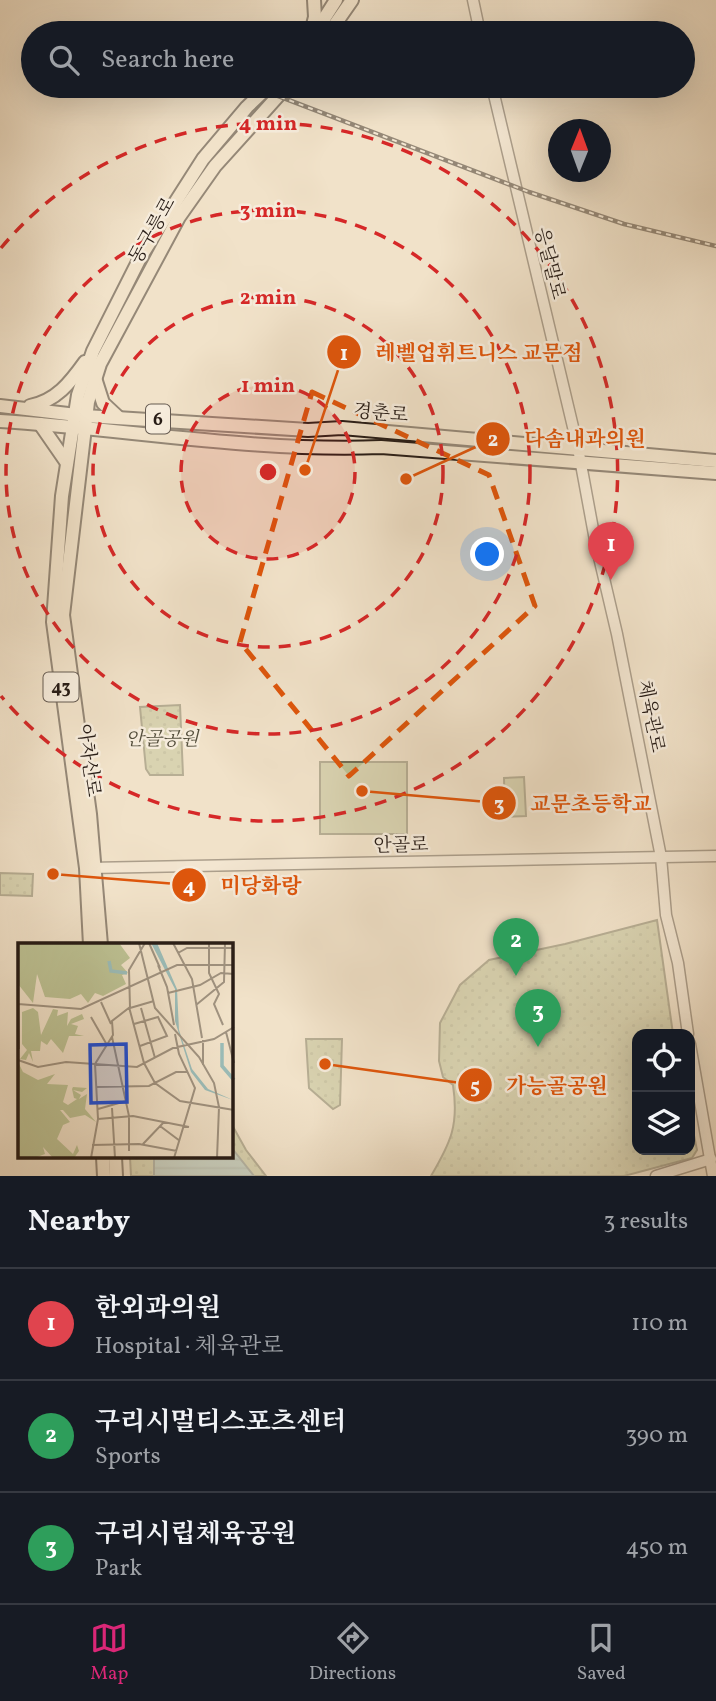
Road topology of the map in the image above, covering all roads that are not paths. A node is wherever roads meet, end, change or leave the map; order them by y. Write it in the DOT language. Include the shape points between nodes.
graph roads {
  1 [pos="314,0"];
  2 [pos="352,0"];
  3 [pos="473,0"];
  4 [pos="335,1"];
  5 [pos="342,15"];
  6 [pos="314,21"];
  7 [pos="321,21"];
  8 [pos="338,21"];
  9 [pos="478,21"];
  10 [pos="257,98"];
  11 [pos="276,98"];
  12 [pos="495,98"];
  13 [pos="93,351"];
  14 [pos="95,378"];
  15 [pos="0,406"];
  16 [pos="20,407"];
  17 [pos="119,417"];
  18 [pos="0,421"];
  19 [pos="79,422"];
  20 [pos="40,424"];
  21 [pos="578,448"];
  22 [pos="716,461"];
  23 [pos="581,462"];
  24 [pos="67,463"];
  25 [pos="716,474"];
  26 [pos="716,856"];
  27 [pos="661,857"];
  28 [pos="91,868"];
  29 [pos="90,943"];
  30 [pos="101,943"];
  31 [pos="687,1029"];
  32 [pos="695,1073"];
  33 [pos="103,1158"];
  34 [pos="115,1158"];
  35 [pos="710,1159"];
  36 [pos="104,1176"];
  37 [pos="117,1176"];
  38 [pos="656,1176"];
  39 [pos="713,1176"];
  1 -- 6 [label="main road"];
  2 -- 5 [label="main road"];
  3 -- 9 [label="street"];
  4 -- 5 [label="street"];
  4 -- 7 [label="main road"];
  5 -- 8 [label="main road"];
  10 -- 13 [label="main road, 동구릉로 / 43" via="203,159 141,256"];
  11 -- 14 [label="main road, 동구릉로 / 43" via="215,166 179,216"];
  12 -- 21 [label="street, 응달말로"];
  13 -- 16 [label="main road" via="61,391 41,404"];
  13 -- 19 [label="main road, 동구릉로 / 43" via="78,394"];
  14 -- 17 [label="main road" via="103,403"];
  14 -- 19 [label="main road, 동구릉로 / 43"];
  15 -- 16 [label="main road, 경춘로 / 6"];
  16 -- 19 [label="main road, 경춘로 / 6"];
  17 -- 19 [label="main road, 경춘로 / 6"];
  17 -- 21 [label="main road, 경춘로 / 6" via="308,430 342,428"];
  18 -- 20 [label="main road, 경춘로"];
  19 -- 20 [label="main road, 경춘로"];
  19 -- 23 [label="main road, 경춘로" via="262,445 382,447"];
  19 -- 24 [label="main road, 아차산로 / 43"];
  19 -- 28 [label="main road, 아차산로 / 43" via="63,615 88,800"];
  20 -- 24 [label="main road"];
  21 -- 22 [label="main road, 경춘로 / 6"];
  21 -- 23 [label="street, 체육관로"];
  23 -- 25 [label="main road, 경춘로"];
  23 -- 27 [label="street, 체육관로"];
  24 -- 28 [label="main road, 아차산로 / 43" via="52,622"];
  26 -- 27 [label="street, 안골로"];
  27 -- 28 [label="street, 안골로"];
  27 -- 31 [label="street, 체육관로" via="666,915"];
  28 -- 29 [label="main road, 아차산로 / 43"];
  28 -- 30 [label="main road, 아차산로 / 43"];
  32 -- 35 [label="street"];
  33 -- 36 [label="main road"];
  34 -- 37 [label="main road"];
  35 -- 38 [label="street"];
  35 -- 39 [label="street"];
}
